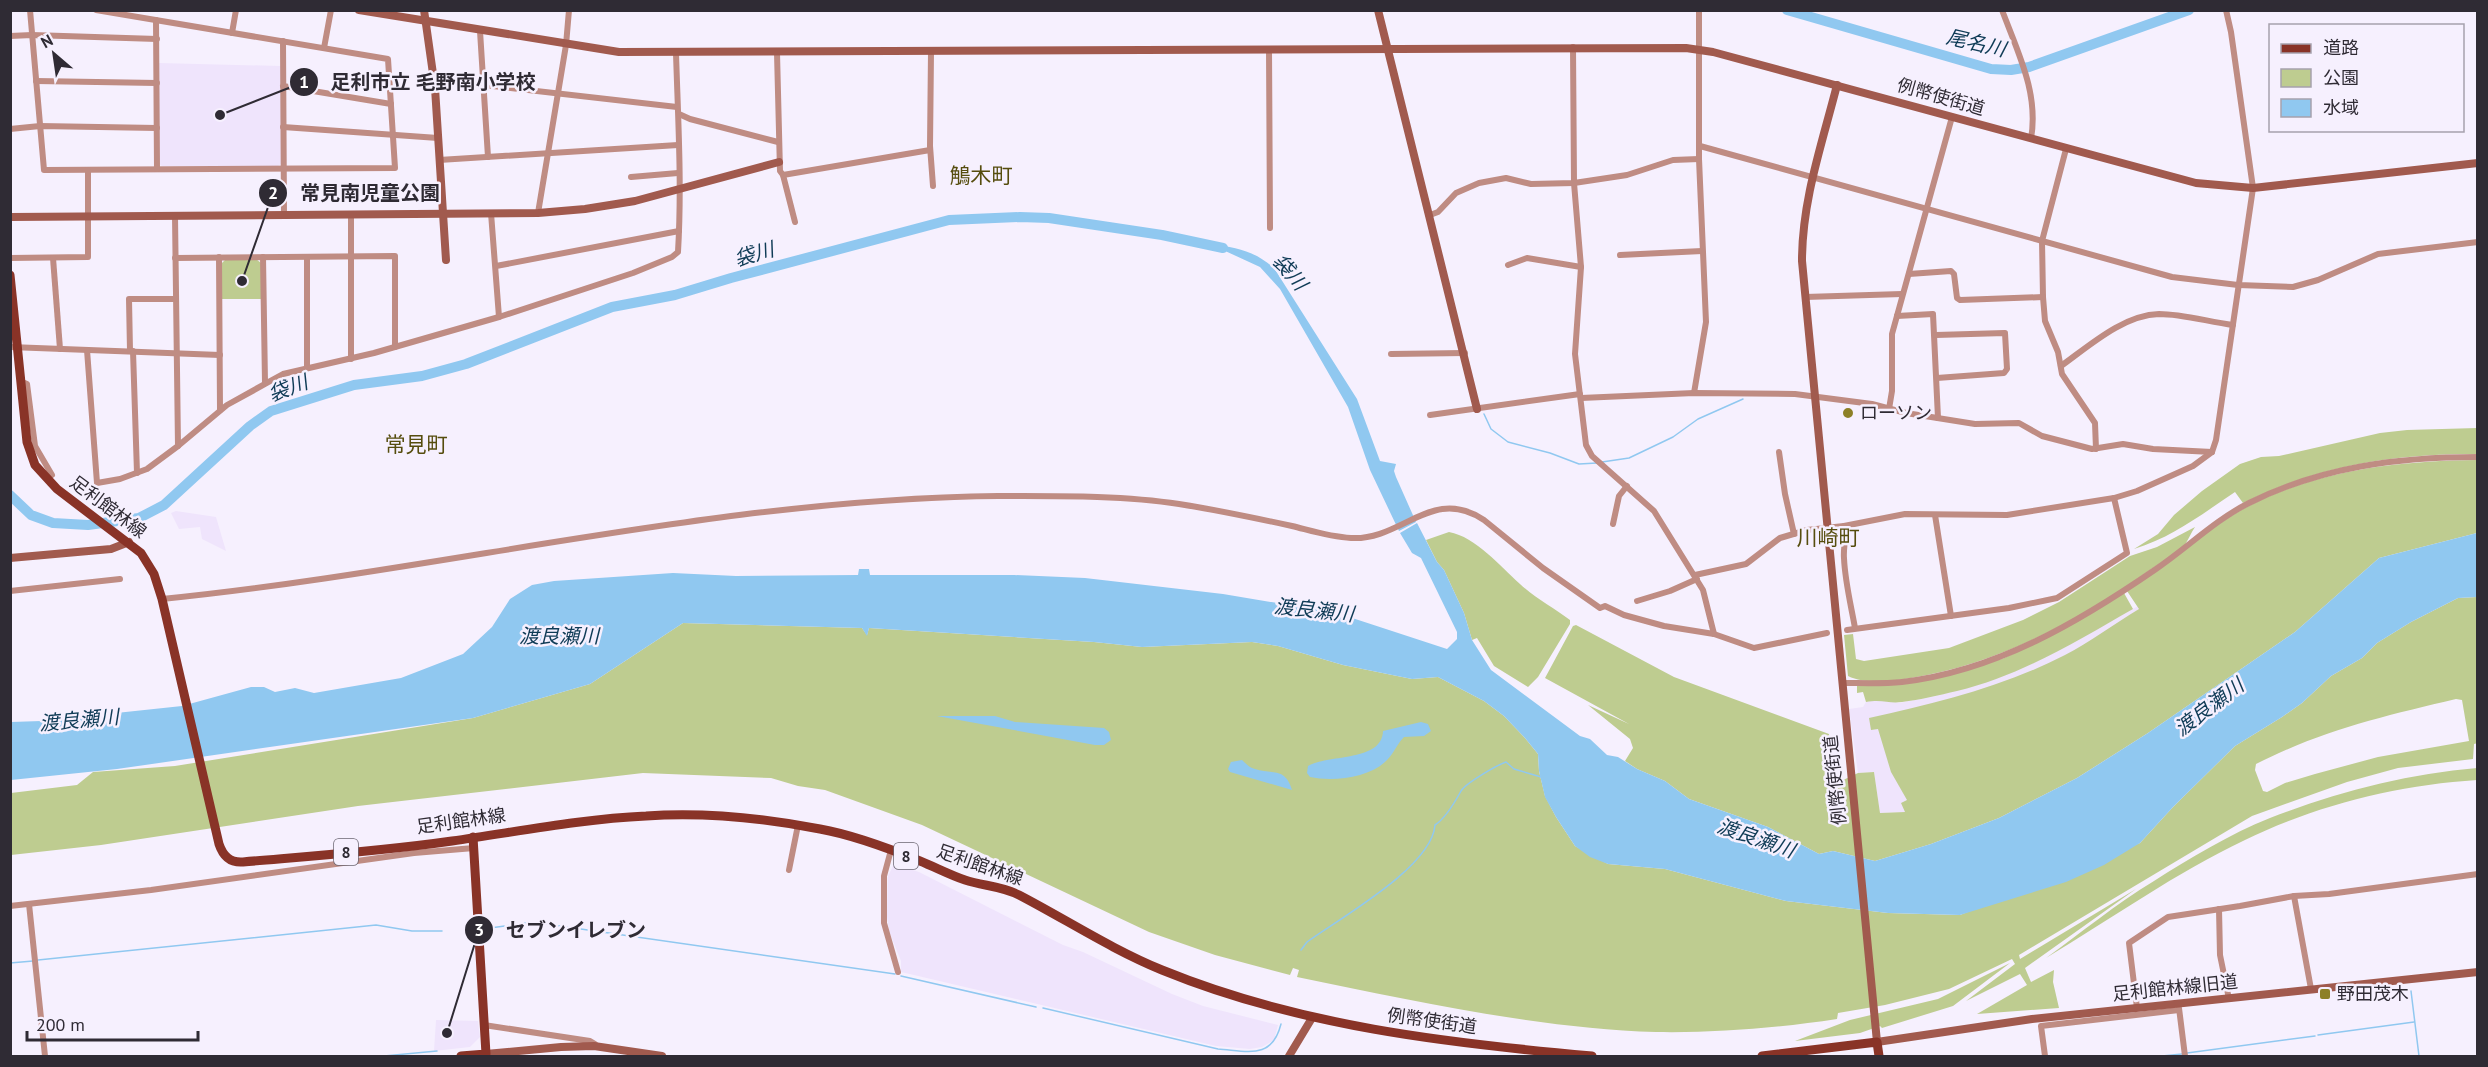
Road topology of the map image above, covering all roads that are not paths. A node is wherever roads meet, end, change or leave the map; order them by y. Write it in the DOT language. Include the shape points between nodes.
graph roads {
  1 [pos="30,10"];
  2 [pos="96,10"];
  3 [pos="236,10"];
  4 [pos="332,10"];
  5 [pos="359,10"];
  6 [pos="424,10"];
  7 [pos="569,10"];
  8 [pos="1378,10"];
  9 [pos="1699,10"];
  10 [pos="2002,10"];
  11 [pos="2226,10"];
  12 [pos="156,20"];
  13 [pos="425,22"];
  14 [pos="480,31"];
  15 [pos="232,33"];
  16 [pos="32,35"];
  17 [pos="10,36"];
  18 [pos="157,39"];
  19 [pos="283,41"];
  20 [pos="566,45"];
  21 [pos="1574,47"];
  22 [pos="324,48"];
  23 [pos="1389,48"];
  24 [pos="1269,49"];
  25 [pos="1698,49"];
  26 [pos="931,52"];
  27 [pos="676,53"];
  28 [pos="777,53"];
  29 [pos="36,81"];
  30 [pos="157,83"];
  31 [pos="484,85"];
  32 [pos="1837,85"];
  33 [pos="283,86"];
  34 [pos="558,93"];
  35 [pos="391,104"];
  36 [pos="678,110"];
  37 [pos="1952,117"];
  38 [pos="40,126"];
  39 [pos="157,128"];
  40 [pos="283,128"];
  41 [pos="10,129"];
  42 [pos="393,135"];
  43 [pos="438,138"];
  44 [pos="2031,139"];
  45 [pos="778,142"];
  46 [pos="678,145"];
  47 [pos="1700,146"];
  48 [pos="2066,149"];
  49 [pos="930,150"];
  50 [pos="548,153"];
  51 [pos="488,157"];
  52 [pos="1699,159"];
  53 [pos="440,160"];
  54 [pos="779,162"];
  55 [pos="2478,163"];
  56 [pos="284,168"];
  57 [pos="158,169"];
  58 [pos="88,170"];
  59 [pos="678,173"];
  60 [pos="783,176"];
  61 [pos="631,177"];
  62 [pos="1812,177"];
  63 [pos="1574,183"];
  64 [pos="933,186"];
  65 [pos="2253,188"];
  66 [pos="678,189"];
  67 [pos="1926,209"];
  68 [pos="443,213"];
  69 [pos="491,213"];
  70 [pos="538,213"];
  71 [pos="351,214"];
  72 [pos="284,215"];
  73 [pos="1430,215"];
  74 [pos="88,216"];
  75 [pos="175,216"];
  76 [pos="10,217"];
  77 [pos="795,222"];
  78 [pos="1270,228"];
  79 [pos="679,231"];
  80 [pos="2042,241"];
  81 [pos="2478,242"];
  82 [pos="1702,251"];
  83 [pos="1620,255"];
  84 [pos="351,256"];
  85 [pos="219,257"];
  86 [pos="263,257"];
  87 [pos="307,257"];
  88 [pos="10,258"];
  89 [pos="53,258"];
  90 [pos="175,258"];
  91 [pos="446,260"];
  92 [pos="1508,265"];
  93 [pos="496,266"];
  94 [pos="1581,267"];
  95 [pos="1909,274"];
  96 [pos="10,275"];
  97 [pos="2238,285"];
  98 [pos="1902,294"];
  99 [pos="1805,297"];
  100 [pos="2043,297"];
  101 [pos="176,298"];
  102 [pos="1897,316"];
  103 [pos="499,317"];
  104 [pos="2233,325"];
  105 [pos="1936,335"];
  106 [pos="14,347"];
  107 [pos="395,347"];
  108 [pos="60,350"];
  109 [pos="87,350"];
  110 [pos="131,351"];
  111 [pos="177,353"];
  112 [pos="1465,353"];
  113 [pos="1391,354"];
  114 [pos="220,355"];
  115 [pos="351,359"];
  116 [pos="2061,366"];
  117 [pos="307,368"];
  118 [pos="1937,378"];
  119 [pos="20,381"];
  120 [pos="265,383"];
  121 [pos="1694,393"];
  122 [pos="1580,396"];
  123 [pos="1815,396"];
  124 [pos="1477,409"];
  125 [pos="1889,409"];
  126 [pos="220,410"];
  127 [pos="1430,415"];
  128 [pos="1938,418"];
  129 [pos="178,446"];
  130 [pos="2097,449"];
  131 [pos="1779,452"];
  132 [pos="2212,452"];
  133 [pos="2478,457"];
  134 [pos="137,473"];
  135 [pos="52,475"];
  136 [pos="1628,486"];
  137 [pos="2114,498"];
  138 [pos="1935,515"];
  139 [pos="1612,524"];
  140 [pos="1844,526"];
  141 [pos="1828,528"];
  142 [pos="1794,534"];
  143 [pos="128,542"];
  144 [pos="10,558"];
  145 [pos="1696,577"];
  146 [pos="120,579"];
  147 [pos="10,591"];
  148 [pos="1637,601"];
  149 [pos="163,603"];
  150 [pos="1951,616"];
  151 [pos="1855,628"];
  152 [pos="1847,630"];
  153 [pos="1827,633"];
  154 [pos="1714,634"];
  155 [pos="1843,685"];
  156 [pos="798,825"];
  157 [pos="473,837"];
  158 [pos="474,848"];
  159 [pos="891,850"];
  160 [pos="789,870"];
  161 [pos="2478,874"];
  162 [pos="2294,896"];
  163 [pos="29,904"];
  164 [pos="10,906"];
  165 [pos="2219,909"];
  166 [pos="898,972"];
  167 [pos="2478,972"];
  168 [pos="2311,989"];
  169 [pos="2229,999"];
  170 [pos="2179,1007"];
  171 [pos="2137,1008"];
  172 [pos="1312,1018"];
  173 [pos="484,1025"];
  174 [pos="1877,1042"];
  175 [pos="594,1047"];
  176 [pos="486,1055"];
  177 [pos="45,1056"];
  178 [pos="461,1056"];
  179 [pos="662,1056"];
  180 [pos="1289,1056"];
  181 [pos="1592,1056"];
  182 [pos="1762,1056"];
  183 [pos="1879,1056"];
  184 [pos="2045,1056"];
  185 [pos="2185,1056"];
  1 -- 16 [label="street"];
  2 -- 12 [label="street"];
  3 -- 15 [label="street"];
  4 -- 22 [label="street"];
  5 -- 13 [label="street"];
  6 -- 13 [label="street"];
  7 -- 20 [label="street"];
  8 -- 23 [label="street"];
  9 -- 25 [label="street"];
  10 -- 44 [label="street" via="2034,106"];
  11 -- 65 [label="street"];
  12 -- 15 [label="street"];
  12 -- 18 [label="street"];
  13 -- 14 [label="street"];
  13 -- 43 [label="street"];
  14 -- 20 [label="street"];
  14 -- 31 [label="street"];
  15 -- 19 [label="street"];
  16 -- 17 [label="street"];
  16 -- 18 [label="street"];
  16 -- 29 [label="street"];
  18 -- 30 [label="street"];
  19 -- 22 [label="street"];
  19 -- 33 [label="street"];
  20 -- 27 [label="street" via="619,52"];
  20 -- 34 [label="street"];
  21 -- 23 [label="street"];
  21 -- 25 [label="street"];
  21 -- 63 [label="street"];
  22 -- 35 [label="street" via="388,59"];
  23 -- 24 [label="street"];
  23 -- 73 [label="street"];
  24 -- 26 [label="street"];
  24 -- 78 [label="street"];
  25 -- 32 [label="street"];
  25 -- 47 [label="street"];
  26 -- 28 [label="street"];
  26 -- 49 [label="street"];
  27 -- 28 [label="street"];
  27 -- 36 [label="street"];
  28 -- 45 [label="street"];
  29 -- 30 [label="street"];
  29 -- 38 [label="street"];
  30 -- 39 [label="street"];
  31 -- 34 [label="street"];
  31 -- 51 [label="street"];
  32 -- 37 [label="street, 例幣使街道"];
  32 -- 62 [label="street, 例幣使街道"];
  33 -- 35 [label="street"];
  33 -- 40 [label="street"];
  34 -- 36 [label="street"];
  34 -- 50 [label="street"];
  35 -- 42 [label="street"];
  36 -- 45 [label="street" via="690,119"];
  36 -- 46 [label="street"];
  37 -- 44 [label="street, 例幣使街道"];
  37 -- 67 [label="street"];
  38 -- 39 [label="street"];
  38 -- 41 [label="street"];
  38 -- 58 [label="street" via="44,170"];
  39 -- 57 [label="street"];
  40 -- 42 [label="street"];
  40 -- 56 [label="street"];
  42 -- 43 [label="street"];
  42 -- 56 [label="street" via="395,168"];
  43 -- 53 [label="street"];
  44 -- 48 [label="street, 例幣使街道"];
  45 -- 54 [label="street"];
  46 -- 50 [label="street"];
  46 -- 59 [label="street"];
  47 -- 52 [label="street"];
  47 -- 62 [label="street"];
  48 -- 65 [label="street, 例幣使街道" via="2196,183"];
  48 -- 80 [label="street"];
  49 -- 60 [label="street"];
  49 -- 64 [label="street"];
  50 -- 51 [label="street"];
  50 -- 70 [label="street"];
  51 -- 53 [label="street"];
  52 -- 63 [label="street" via="1673,160 1627,175"];
  52 -- 82 [label="street"];
  53 -- 68 [label="street"];
  54 -- 60 [label="street"];
  54 -- 66 [label="street"];
  55 -- 65 [label="street, 例幣使街道"];
  56 -- 57 [label="street"];
  56 -- 72 [label="street"];
  57 -- 58 [label="street"];
  58 -- 74 [label="street"];
  59 -- 61 [label="street"];
  59 -- 66 [label="street"];
  60 -- 77 [label="street"];
  62 -- 67 [label="street"];
  62 -- 99 [label="street, 例幣使街道" via="1803,221"];
  63 -- 73 [label="street" via="1531,184 1506,178 1479,183 1456,193"];
  63 -- 94 [label="street"];
  65 -- 97 [label="street"];
  66 -- 70 [label="street" via="610,206"];
  66 -- 79 [label="street"];
  67 -- 80 [label="street"];
  67 -- 95 [label="street"];
  68 -- 69 [label="street"];
  68 -- 71 [label="street"];
  68 -- 91 [label="street"];
  69 -- 70 [label="street"];
  69 -- 93 [label="street"];
  71 -- 72 [label="street"];
  71 -- 84 [label="street"];
  72 -- 75 [label="street"];
  73 -- 112 [label="street"];
  74 -- 75 [label="street"];
  74 -- 76 [label="street"];
  74 -- 89 [label="street" via="88,257"];
  75 -- 90 [label="street"];
  79 -- 93 [label="street"];
  79 -- 103 [label="street" via="678,252 672,257"];
  80 -- 97 [label="street" via="2172,277"];
  80 -- 100 [label="street"];
  81 -- 97 [label="street" via="2379,254 2306,285"];
  82 -- 83 [label="street"];
  82 -- 121 [label="street" via="1706,322"];
  84 -- 87 [label="street"];
  84 -- 107 [label="street" via="395,256"];
  84 -- 115 [label="street"];
  85 -- 86 [label="street"];
  85 -- 90 [label="street"];
  85 -- 114 [label="street"];
  86 -- 87 [label="street"];
  86 -- 120 [label="street"];
  87 -- 117 [label="street"];
  88 -- 89 [label="street"];
  89 -- 108 [label="street"];
  90 -- 101 [label="street"];
  92 -- 94 [label="street" via="1527,258"];
  93 -- 103 [label="street"];
  94 -- 122 [label="street" via="1575,345"];
  95 -- 98 [label="street"];
  95 -- 100 [label="street" via="1951,271 1960,300"];
  96 -- 106 [label="main road, 足利館林線 / 8"];
  97 -- 104 [label="street"];
  98 -- 99 [label="street"];
  98 -- 102 [label="street"];
  99 -- 123 [label="street, 例幣使街道"];
  100 -- 116 [label="street" via="2045,321"];
  101 -- 110 [label="street" via="129,299"];
  101 -- 111 [label="street"];
  102 -- 105 [label="street" via="1933,314"];
  102 -- 125 [label="street" via="1892,334"];
  103 -- 107 [label="street"];
  104 -- 116 [label="street" via="2164,314 2148,316 2121,326"];
  104 -- 132 [label="street"];
  105 -- 118 [label="street"];
  105 -- 118 [label="street" via="2005,333 2007,369 2004,374"];
  106 -- 108 [label="street"];
  106 -- 119 [label="main road, 足利館林線 / 8"];
  107 -- 115 [label="street"];
  108 -- 109 [label="street"];
  109 -- 110 [label="street"];
  109 -- 134 [label="street" via="97,483"];
  110 -- 111 [label="street"];
  110 -- 134 [label="street"];
  111 -- 114 [label="street"];
  111 -- 129 [label="street"];
  112 -- 113 [label="street"];
  112 -- 124 [label="street"];
  114 -- 126 [label="street"];
  115 -- 117 [label="street"];
  116 -- 130 [label="street" via="2061,374 2092,415"];
  117 -- 120 [label="street"];
  118 -- 128 [label="street"];
  119 -- 135 [label="street" via="27,384 35,446"];
  119 -- 143 [label="main road, 足利館林線 / 8" via="27,442 40,472"];
  120 -- 126 [label="street"];
  121 -- 122 [label="street"];
  121 -- 123 [label="street"];
  122 -- 124 [label="street"];
  122 -- 136 [label="street" via="1586,445 1592,456"];
  123 -- 125 [label="street"];
  123 -- 141 [label="street, 例幣使街道"];
  124 -- 127 [label="street"];
  125 -- 128 [label="street"];
  126 -- 129 [label="street"];
  128 -- 130 [label="street" via="1975,424 2019,423 2042,436"];
  129 -- 134 [label="street"];
  130 -- 132 [label="street" via="2123,444"];
  131 -- 142 [label="street"];
  132 -- 137 [label="street" via="2193,466"];
  133 -- 155 [label="street" via="2391,460 2309,479 2248,504 2144,578 2034,643 1934,676"];
  136 -- 139 [label="street" via="1619,496"];
  136 -- 145 [label="street" via="1654,511"];
  137 -- 138 [label="street" via="2007,515"];
  137 -- 150 [label="street" via="2128,549 2126,555 2062,597"];
  138 -- 140 [label="street" via="1899,514"];
  138 -- 150 [label="street"];
  140 -- 141 [label="street"];
  140 -- 151 [label="street" via="1844,561"];
  141 -- 142 [label="street"];
  141 -- 155 [label="street, 例幣使街道"];
  142 -- 145 [label="street" via="1773,542 1746,564"];
  143 -- 144 [label="street" via="111,549"];
  143 -- 149 [label="main road, 足利館林線 / 8" via="151,567"];
  145 -- 148 [label="street" via="1670,591"];
  145 -- 154 [label="street"];
  146 -- 147 [label="street"];
  149 -- 154 [label="street" via="708,520 863,502 998,496 1178,504 1350,538 1372,537 1446,508 1467,511 1600,608 1605,606 1664,626"];
  149 -- 157 [label="main road, 足利館林線 / 8" via="222,852 230,860 431,844"];
  150 -- 151 [label="street"];
  151 -- 152 [label="street"];
  153 -- 154 [label="street" via="1754,648"];
  155 -- 174 [label="street, 例幣使街道"];
  156 -- 157 [label="main road, 足利館林線 / 8" via="722,816 648,815"];
  156 -- 159 [label="main road, 足利館林線 / 8" via="851,836"];
  156 -- 160 [label="street"];
  157 -- 158 [label="main road"];
  158 -- 163 [label="street"];
  158 -- 173 [label="main road"];
  159 -- 166 [label="street" via="884,876 884,923"];
  159 -- 172 [label="main road, 足利館林線 / 8" via="966,881 1019,894 1076,928 1160,969"];
  161 -- 162 [label="street"];
  162 -- 165 [label="street"];
  162 -- 168 [label="street"];
  163 -- 164 [label="street"];
  163 -- 177 [label="street"];
  165 -- 169 [label="street" via="2220,955"];
  165 -- 171 [label="street" via="2168,917 2129,943"];
  167 -- 168 [label="street, 足利館林線旧道"];
  168 -- 169 [label="street, 足利館林線旧道"];
  169 -- 170 [label="street, 足利館林線旧道"];
  170 -- 171 [label="street, 足利館林線旧道"];
  170 -- 184 [label="street" via="2041,1026"];
  170 -- 185 [label="street"];
  171 -- 174 [label="street, 足利館林線旧道"];
  172 -- 180 [label="street"];
  172 -- 181 [label="main road, 例幣使街道 / 8" via="1436,1040"];
  173 -- 175 [label="street" via="590,1041"];
  173 -- 176 [label="main road"];
  174 -- 182 [label="main road"];
  174 -- 183 [label="main road"];
  175 -- 176 [label="street"];
  175 -- 179 [label="street"];
  176 -- 178 [label="main road"];
}
